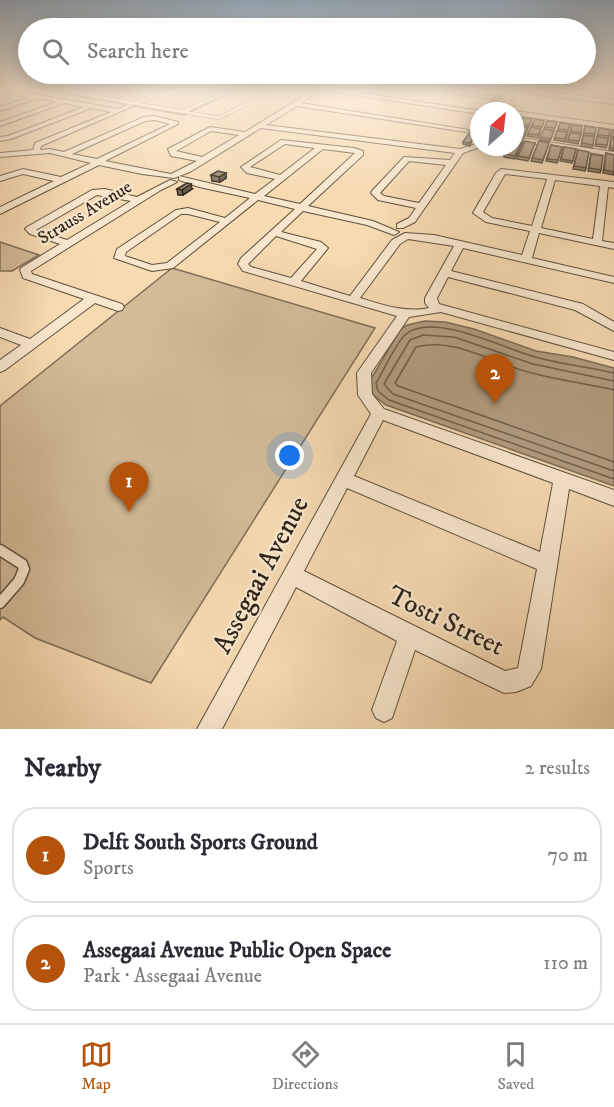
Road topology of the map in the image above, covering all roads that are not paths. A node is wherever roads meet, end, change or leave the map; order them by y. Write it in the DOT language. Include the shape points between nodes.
graph roads {
  1 [pos="45,124"];
  2 [pos="88,124"];
  3 [pos="133,124"];
  4 [pos="174,124"];
  5 [pos="264,124"];
  6 [pos="382,124"];
  7 [pos="261,126"];
  8 [pos="470,126"];
  9 [pos="246,134"];
  10 [pos="0,139"];
  11 [pos="524,140"];
  12 [pos="459,142"];
  13 [pos="470,144"];
  14 [pos="322,146"];
  15 [pos="36,151"];
  16 [pos="66,154"];
  17 [pos="614,154"];
  18 [pos="0,155"];
  19 [pos="204,160"];
  20 [pos="99,162"];
  21 [pos="453,163"];
  22 [pos="552,177"];
  23 [pos="282,178"];
  24 [pos="0,179"];
  25 [pos="173,179"];
  26 [pos="63,180"];
  27 [pos="609,184"];
  28 [pos="257,198"];
  29 [pos="138,200"];
  30 [pos="422,206"];
  31 [pos="302,208"];
  32 [pos="0,211"];
  33 [pos="227,221"];
  34 [pos="535,230"];
  35 [pos="403,231"];
  36 [pos="274,233"];
  37 [pos="68,243"];
  38 [pos="597,243"];
  39 [pos="460,244"];
  40 [pos="614,246"];
  41 [pos="526,259"];
  42 [pos="445,273"];
  43 [pos="614,280"];
  44 [pos="293,283"];
  45 [pos="94,298"];
  46 [pos="353,300"];
  47 [pos="118,307"];
  48 [pos="439,309"];
  49 [pos="404,315"];
  50 [pos="614,327"];
  51 [pos="0,332"];
  52 [pos="31,344"];
  53 [pos="614,356"];
  54 [pos="0,367"];
  55 [pos="379,413"];
  56 [pos="344,479"];
  57 [pos="562,479"];
  58 [pos="614,498"];
  59 [pos="0,550"];
  60 [pos="549,565"];
  61 [pos="292,575"];
  62 [pos="0,603"];
  63 [pos="409,636"];
  64 [pos="384,710"];
  65 [pos="210,729"];
  1 -- 10 [label="street"];
  2 -- 15 [label="street" via="38,145"];
  3 -- 16 [label="street"];
  4 -- 20 [label="street"];
  5 -- 7 [label="street, Strauss Avenue"];
  6 -- 12 [label="street"];
  7 -- 9 [label="street, Strauss Avenue"];
  7 -- 12 [label="street"];
  8 -- 12 [label="street"];
  9 -- 19 [label="street, Strauss Avenue"];
  9 -- 19 [label="street" via="210,129 171,151"];
  11 -- 17 [label="street"];
  12 -- 13 [label="street"];
  12 -- 21 [label="street"];
  14 -- 23 [label="street"];
  14 -- 23 [label="street" via="282,142 245,167"];
  14 -- 31 [label="street" via="354,150 360,155"];
  15 -- 16 [label="street"];
  15 -- 18 [label="street"];
  16 -- 20 [label="street"];
  19 -- 25 [label="street, Strauss Avenue"];
  20 -- 25 [label="street"];
  20 -- 26 [label="street"];
  21 -- 30 [label="street"];
  21 -- 30 [label="street" via="407,159 375,193 381,198"];
  22 -- 27 [label="street"];
  22 -- 34 [label="street"];
  22 -- 34 [label="street" via="501,172 478,213 486,219"];
  23 -- 28 [label="street"];
  24 -- 26 [label="street" via="26,171"];
  25 -- 28 [label="street"];
  25 -- 29 [label="street, Strauss Avenue"];
  26 -- 32 [label="street"];
  27 -- 38 [label="street"];
  28 -- 31 [label="street"];
  28 -- 33 [label="street"];
  29 -- 37 [label="street, Strauss Avenue"];
  29 -- 37 [label="street" via="95,192 31,228"];
  30 -- 35 [label="street"];
  31 -- 35 [label="street"];
  31 -- 36 [label="street"];
  33 -- 33 [label="street" via="166,267 152,268 118,256 179,212"];
  34 -- 38 [label="street"];
  34 -- 41 [label="street"];
  35 -- 39 [label="street"];
  35 -- 46 [label="street"];
  36 -- 44 [label="street" via="323,248"];
  36 -- 44 [label="street" via="243,264 251,271"];
  37 -- 45 [label="street, Strauss Avenue" via="28,266 24,273"];
  38 -- 40 [label="street"];
  39 -- 41 [label="street"];
  39 -- 42 [label="street"];
  41 -- 43 [label="street"];
  42 -- 48 [label="street" via="430,300"];
  42 -- 50 [label="street" via="579,307"];
  44 -- 46 [label="street"];
  45 -- 47 [label="street, Strauss Avenue"];
  45 -- 52 [label="street"];
  46 -- 49 [label="street"];
  48 -- 49 [label="street"];
  48 -- 53 [label="street"];
  49 -- 55 [label="street" via="364,373 365,394"];
  51 -- 52 [label="street"];
  52 -- 54 [label="street"];
  55 -- 56 [label="street, Assegaai Avenue"];
  55 -- 57 [label="street"];
  56 -- 60 [label="street"];
  56 -- 61 [label="street, Assegaai Avenue"];
  57 -- 58 [label="street"];
  57 -- 60 [label="street, Tosti Street"];
  59 -- 62 [label="lane" via="24,569"];
  60 -- 63 [label="street, Tosti Street" via="531,669 520,681 504,682"];
  61 -- 63 [label="street, Tosti Street"];
  61 -- 65 [label="street, Assegaai Avenue"];
  63 -- 64 [label="street"];
}
